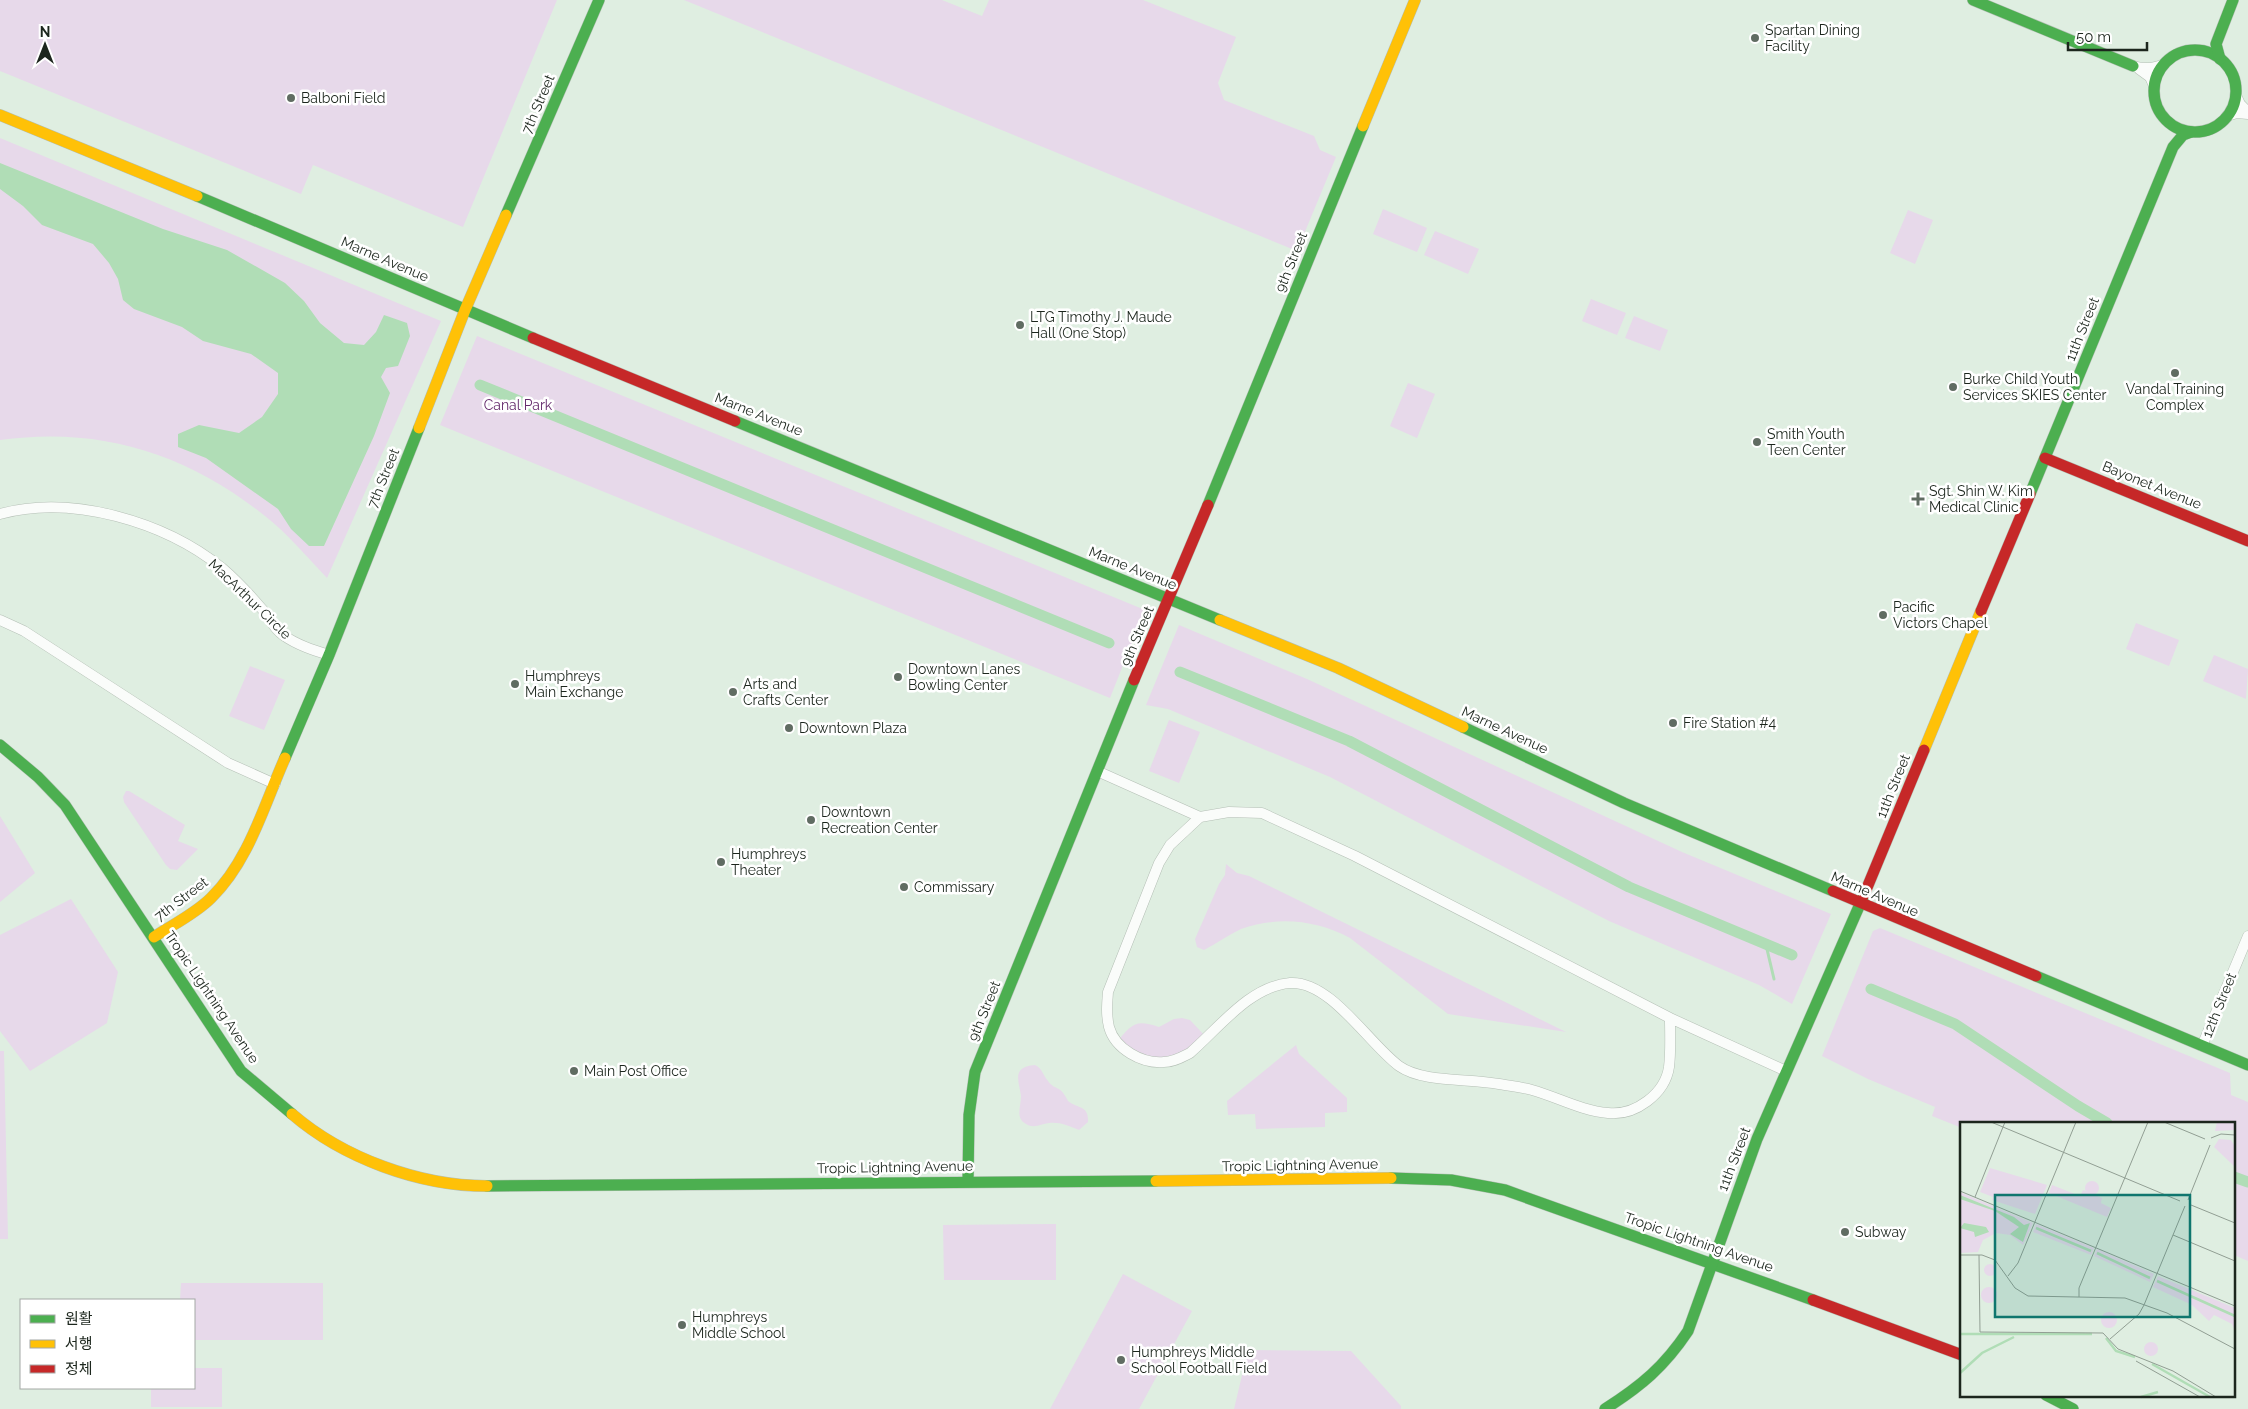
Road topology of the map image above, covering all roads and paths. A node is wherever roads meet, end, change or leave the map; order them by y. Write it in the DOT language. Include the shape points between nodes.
graph roads {
  1 [pos="599,0"];
  2 [pos="1415,0"];
  3 [pos="1974,0"];
  4 [pos="2233,0"];
  5 [pos="2219,35"];
  6 [pos="2200,51"];
  7 [pos="2220,59"];
  8 [pos="2164,64"];
  9 [pos="2133,66"];
  10 [pos="2154,86"];
  11 [pos="2236,95"];
  12 [pos="2248,113"];
  13 [pos="0,115"];
  14 [pos="2227,116"];
  15 [pos="2169,123"];
  16 [pos="2191,132"];
  17 [pos="2173,147"];
  18 [pos="465,310"];
  19 [pos="2045,458"];
  20 [pos="0,514"];
  21 [pos="2248,541"];
  22 [pos="1169,599"];
  23 [pos="0,620"];
  24 [pos="328,655"];
  25 [pos="0,745"];
  26 [pos="1098,772"];
  27 [pos="275,784"];
  28 [pos="1200,817"];
  29 [pos="1860,904"];
  30 [pos="2248,936"];
  31 [pos="154,937"];
  32 [pos="1670,1018"];
  33 [pos="2202,1046"];
  34 [pos="2248,1065"];
  35 [pos="1786,1072"];
  36 [pos="968,1181"];
  37 [pos="1712,1262"];
  38 [pos="1960,1354"];
  39 [pos="2048,1396"];
  40 [pos="1605,1409"];
  41 [pos="2073,1409"];
  1 -- 18 [label="street, 7th Street"];
  2 -- 22 [label="street, 9th Street"];
  3 -- 9 [label="street"];
  4 -- 5 [label="street"];
  5 -- 6 [label="street"];
  5 -- 7 [label="street" via="2216,44"];
  6 -- 7 [label="street"];
  6 -- 8 [label="street" via="2182,52"];
  7 -- 11 [label="street" via="2233,76"];
  8 -- 9 [label="street" via="2145,69"];
  8 -- 10 [label="street"];
  9 -- 10 [label="street" via="2150,77"];
  10 -- 15 [label="street" via="2157,107"];
  11 -- 12 [label="street"];
  11 -- 14 [label="street"];
  12 -- 14 [label="street"];
  13 -- 18 [label="street, Marne Avenue"];
  14 -- 16 [label="street" via="2211,128"];
  15 -- 16 [label="street"];
  15 -- 17 [label="street"];
  16 -- 17 [label="street" via="2183,135"];
  17 -- 19 [label="street, 11th Street"];
  18 -- 22 [label="street, Marne Avenue"];
  18 -- 24 [label="street, 7th Street"];
  19 -- 21 [label="street, Bayonet Avenue"];
  19 -- 29 [label="street, 11th Street"];
  20 -- 24 [label="street, MacArthur Circle" via="32,509 89,510 162,530 223,569 283,635"];
  22 -- 26 [label="street, 9th Street"];
  22 -- 29 [label="street, Marne Avenue" via="1338,668 1624,803"];
  23 -- 27 [label="street" via="24,631 214,754"];
  24 -- 27 [label="street, 7th Street"];
  25 -- 31 [label="street, Tropic Lightning Avenue" via="65,805"];
  26 -- 28 [label="street"];
  26 -- 36 [label="street, 9th Street" via="975,1072 969,1116"];
  27 -- 31 [label="street, 7th Street" via="243,855 227,881 208,900"];
  28 -- 32 [label="street" via="1229,812 1262,813 1355,856"];
  28 -- 32 [label="street" via="1170,844 1159,863 1108,992 1106,1012 1109,1029 1127,1052 1160,1062 1179,1059 1254,995 1269,987 1291,983 1308,986 1327,997 1399,1066 1415,1074 1532,1090 1609,1114 1641,1106 1658,1090 1669,1068"];
  29 -- 33 [label="street, Marne Avenue"];
  29 -- 35 [label="street, 11th Street"];
  30 -- 33 [label="street, 12th Street"];
  31 -- 36 [label="street, Tropic Lightning Avenue" via="241,1071 311,1131 352,1154 416,1177 463,1186"];
  32 -- 35 [label="street"];
  33 -- 34 [label="street, Marne Avenue"];
  35 -- 37 [label="street, 11th Street" via="1757,1139"];
  36 -- 37 [label="street, Tropic Lightning Avenue" via="1451,1180 1504,1190"];
  37 -- 38 [label="street, Tropic Lightning Avenue"];
  37 -- 40 [label="street, 11th Street" via="1697,1310 1674,1353 1640,1388"];
  39 -- 41 [label="street"];
}
